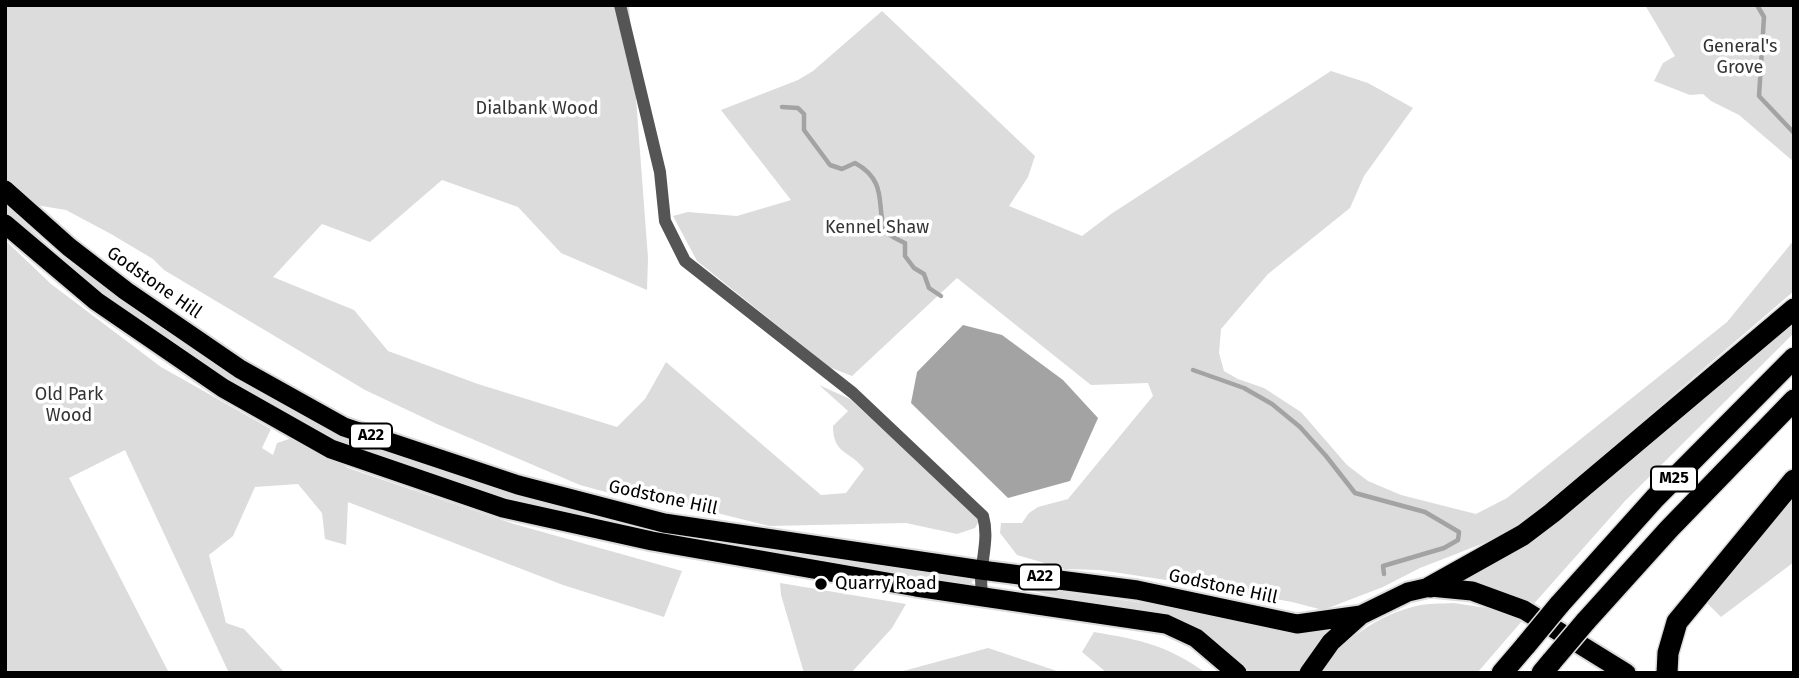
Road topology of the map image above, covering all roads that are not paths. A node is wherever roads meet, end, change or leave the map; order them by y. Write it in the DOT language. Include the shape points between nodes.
graph roads {
  1 [pos="620,5"];
  2 [pos="5,190"];
  3 [pos="5,224"];
  4 [pos="1794,309"];
  5 [pos="1794,358"];
  6 [pos="1794,400"];
  7 [pos="1794,480"];
  8 [pos="981,569"];
  9 [pos="1430,587"];
  10 [pos="983,597"];
  11 [pos="1361,615"];
  12 [pos="1547,667"];
  13 [pos="1237,673"];
  14 [pos="1308,673"];
  15 [pos="1502,673"];
  16 [pos="1626,673"];
  17 [pos="1667,673"];
  1 -- 8 [label="street" via="660,172 665,221 685,261 853,393 983,516 987,530"];
  2 -- 8 [label="highway, Godstone Hill / A22" via="126,292 240,369 344,427 518,485 664,523"];
  3 -- 10 [label="highway, A22" via="96,301 223,388 331,449 503,508 652,541"];
  4 -- 9 [label="highway" via="1552,513 1523,535"];
  5 -- 15 [label="highway, M25, bridge" via="1665,488"];
  6 -- 12 [label="highway, M25, bridge" via="1677,520"];
  7 -- 17 [label="highway" via="1677,622"];
  8 -- 10 [label="street"];
  8 -- 11 [label="highway, Godstone Hill / A22" via="1138,590 1297,624"];
  9 -- 11 [label="highway" via="1408,592"];
  9 -- 16 [label="highway" via="1472,592 1513,606"];
  10 -- 13 [label="highway, A22" via="1166,624 1196,638"];
  11 -- 14 [label="highway" via="1331,642"];
}
